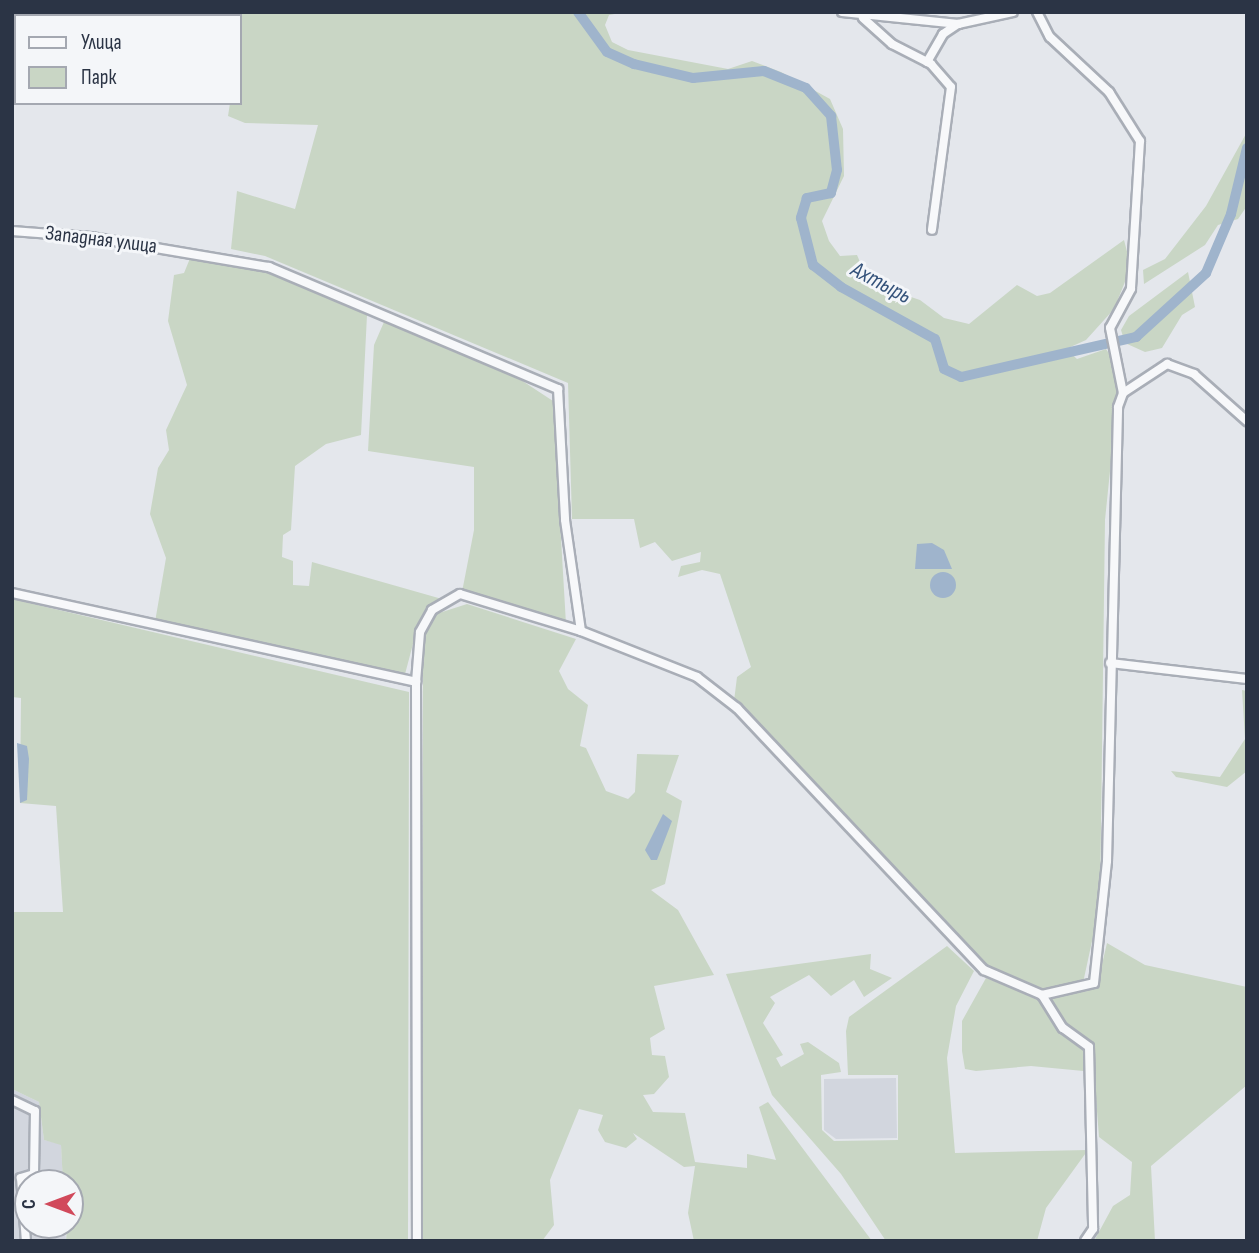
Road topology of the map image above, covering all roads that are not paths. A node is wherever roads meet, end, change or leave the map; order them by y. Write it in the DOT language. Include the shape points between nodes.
graph roads {
  1 [pos="842,12"];
  2 [pos="1013,12"];
  3 [pos="1037,12"];
  4 [pos="863,18"];
  5 [pos="958,24"];
  6 [pos="928,62"];
  7 [pos="932,230"];
  8 [pos="12,231"];
  9 [pos="1123,393"];
  10 [pos="1247,420"];
  11 [pos="12,593"];
  12 [pos="581,631"];
  13 [pos="1110,663"];
  14 [pos="1247,679"];
  15 [pos="416,682"];
  16 [pos="1042,995"];
  17 [pos="12,1100"];
  18 [pos="26,1241"];
  19 [pos="417,1241"];
  20 [pos="1085,1241"];
  1 -- 4 [label="street"];
  2 -- 5 [label="street"];
  3 -- 9 [label="street" via="1050,37 1109,93 1140,141 1131,289 1110,328"];
  4 -- 5 [label="street"];
  4 -- 6 [label="street" via="892,44"];
  5 -- 6 [label="street" via="943,34"];
  6 -- 7 [label="street" via="951,87"];
  8 -- 12 [label="street, Западная улица" via="190,251 269,267 558,388 565,520"];
  9 -- 10 [label="street" via="1167,364 1182,367"];
  9 -- 13 [label="street" via="1116,434"];
  11 -- 15 [label="street"];
  12 -- 15 [label="street" via="460,594 432,610 420,632"];
  12 -- 16 [label="street" via="697,677 737,709 984,970"];
  13 -- 14 [label="street"];
  13 -- 16 [label="street" via="1107,860 1094,983"];
  15 -- 19 [label="street"];
  16 -- 20 [label="street" via="1063,1028 1089,1047 1093,1229"];
  17 -- 18 [label="street" via="35,1111 34,1174 22,1178"];
}
